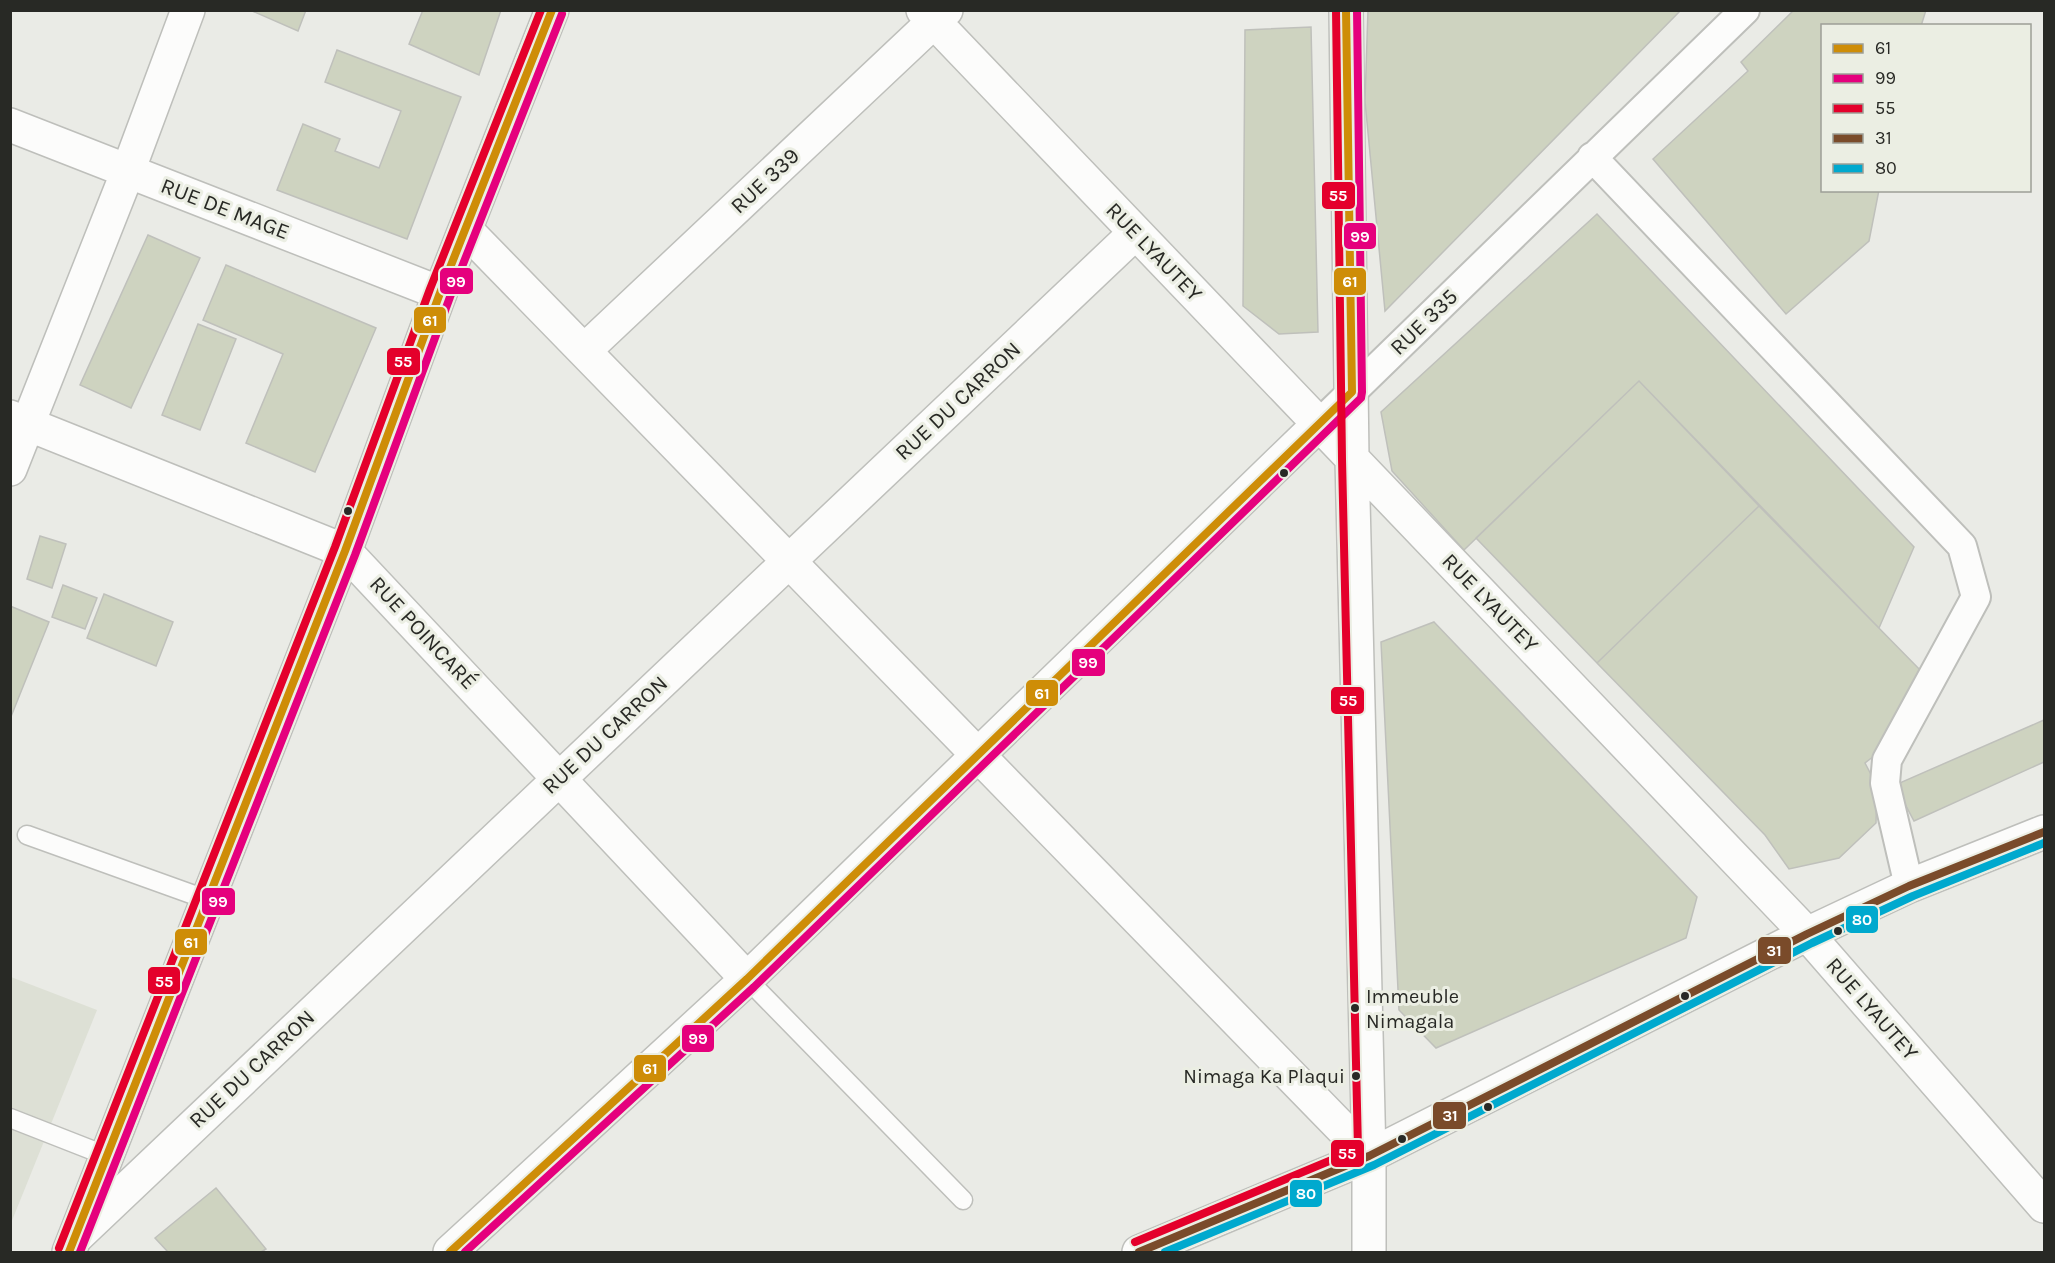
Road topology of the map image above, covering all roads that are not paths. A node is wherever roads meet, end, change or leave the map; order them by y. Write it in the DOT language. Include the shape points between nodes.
graph roads {
  1 [pos="188,10"];
  2 [pos="552,10"];
  3 [pos="1346,10"];
  4 [pos="1745,10"];
  5 [pos="934,14"];
  6 [pos="10,125"];
  7 [pos="1592,157"];
  8 [pos="128,171"];
  9 [pos="466,230"];
  10 [pos="1136,233"];
  11 [pos="440,293"];
  12 [pos="584,351"];
  13 [pos="1352,392"];
  14 [pos="20,420"];
  15 [pos="1319,424"];
  16 [pos="1352,459"];
  17 [pos="10,468"];
  18 [pos="345,550"];
  19 [pos="789,561"];
  20 [pos="977,755"];
  21 [pos="560,779"];
  22 [pos="2044,832"];
  23 [pos="27,835"];
  24 [pos="1909,886"];
  25 [pos="208,900"];
  26 [pos="1806,934"];
  27 [pos="747,979"];
  28 [pos="10,1118"];
  29 [pos="107,1156"];
  30 [pos="1369,1156"];
  31 [pos="963,1200"];
  32 [pos="2044,1206"];
  33 [pos="72,1245"];
  34 [pos="455,1251"];
  35 [pos="1139,1252"];
  36 [pos="1369,1252"];
  1 -- 8 [label="street"];
  2 -- 9 [label="street"];
  3 -- 13 [label="street"];
  4 -- 7 [label="street, RUE 335"];
  5 -- 10 [label="street, RUE LYAUTEY"];
  5 -- 12 [label="street, RUE 339"];
  6 -- 8 [label="street, RUE DE MAGE"];
  7 -- 13 [label="street, RUE 335"];
  7 -- 24 [label="street" via="1962,546 1976,597 1887,760 1885,783"];
  8 -- 11 [label="street, RUE DE MAGE"];
  8 -- 14 [label="street"];
  9 -- 11 [label="street"];
  9 -- 12 [label="street"];
  10 -- 15 [label="street, RUE LYAUTEY"];
  10 -- 19 [label="street, RUE DU CARRON"];
  11 -- 18 [label="street"];
  12 -- 19 [label="street"];
  13 -- 15 [label="street, RUE 335"];
  13 -- 16 [label="street"];
  14 -- 17 [label="street"];
  14 -- 18 [label="street, RUE POINCARÉ"];
  15 -- 16 [label="street, RUE LYAUTEY"];
  15 -- 20 [label="street, RUE 335"];
  16 -- 26 [label="street, RUE LYAUTEY"];
  16 -- 30 [label="street"];
  18 -- 21 [label="street, RUE POINCARÉ"];
  18 -- 25 [label="street"];
  19 -- 20 [label="street"];
  19 -- 21 [label="street, RUE DU CARRON"];
  20 -- 27 [label="street, RUE 335"];
  20 -- 30 [label="street"];
  21 -- 27 [label="street, RUE POINCARÉ"];
  21 -- 33 [label="street, RUE DU CARRON"];
  22 -- 24 [label="street"];
  23 -- 25 [label="lane"];
  24 -- 26 [label="street"];
  25 -- 29 [label="street"];
  26 -- 30 [label="street"];
  26 -- 32 [label="street, RUE LYAUTEY"];
  27 -- 31 [label="lane"];
  27 -- 34 [label="street, RUE 335"];
  28 -- 29 [label="lane"];
  29 -- 33 [label="street"];
  30 -- 35 [label="street"];
  30 -- 36 [label="street"];
}
